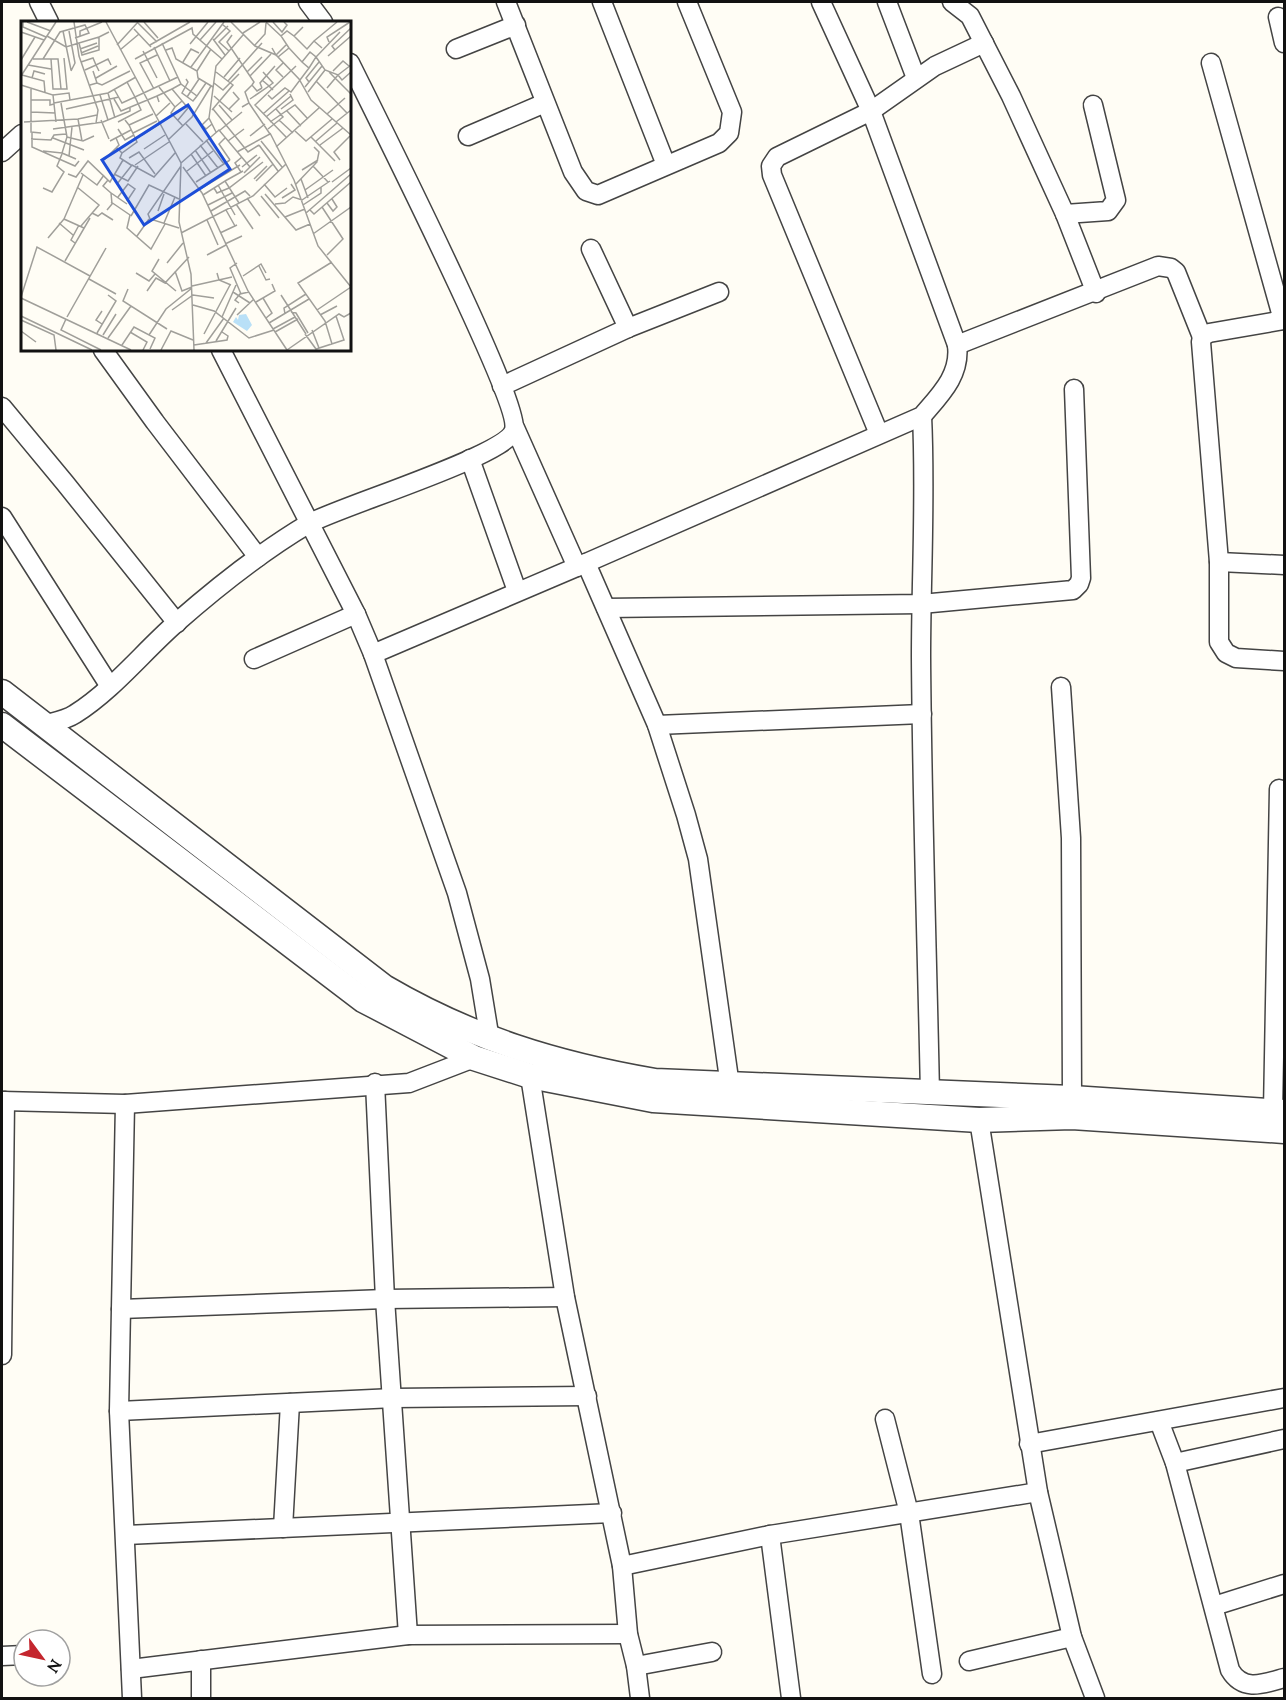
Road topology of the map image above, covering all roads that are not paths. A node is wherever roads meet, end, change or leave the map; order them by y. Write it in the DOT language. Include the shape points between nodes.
graph roads {
  1 [pos="39,2"];
  2 [pos="308,2"];
  3 [pos="506,2"];
  4 [pos="602,2"];
  5 [pos="687,2"];
  6 [pos="821,2"];
  7 [pos="887,2"];
  8 [pos="952,2"];
  9 [pos="1278,17"];
  10 [pos="48,21"];
  11 [pos="322,21"];
  12 [pos="516,25"];
  13 [pos="984,43"];
  14 [pos="1284,43"];
  15 [pos="456,49"];
  16 [pos="1211,63"];
  17 [pos="351,65"];
  18 [pos="916,78"];
  19 [pos="545,103"];
  20 [pos="1093,105"];
  21 [pos="871,111"];
  22 [pos="21,135"];
  23 [pos="468,136"];
  24 [pos="2,152"];
  25 [pos="666,165"];
  26 [pos="1065,214"];
  27 [pos="591,249"];
  28 [pos="719,292"];
  29 [pos="1096,292"];
  30 [pos="1284,320"];
  31 [pos="628,328"];
  32 [pos="1202,337"];
  33 [pos="957,345"];
  34 [pos="104,351"];
  35 [pos="222,351"];
  36 [pos="502,386"];
  37 [pos="1074,389"];
  38 [pos="2,407"];
  39 [pos="922,416"];
  40 [pos="514,428"];
  41 [pos="879,434"];
  42 [pos="470,459"];
  43 [pos="2,518"];
  44 [pos="310,523"];
  45 [pos="258,557"];
  46 [pos="1219,562"];
  47 [pos="581,565"];
  48 [pos="1284,565"];
  49 [pos="518,591"];
  50 [pos="921,604"];
  51 [pos="606,608"];
  52 [pos="356,614"];
  53 [pos="177,623"];
  54 [pos="373,654"];
  55 [pos="254,659"];
  56 [pos="1284,661"];
  57 [pos="110,685"];
  58 [pos="1061,687"];
  59 [pos="2,692"];
  60 [pos="921,714"];
  61 [pos="2,725"];
  62 [pos="43,725"];
  63 [pos="657,725"];
  64 [pos="1279,789"];
  65 [pos="490,1040"];
  66 [pos="474,1058"];
  67 [pos="530,1076"];
  68 [pos="595,1081"];
  69 [pos="375,1083"];
  70 [pos="730,1086"];
  71 [pos="930,1094"];
  72 [pos="1072,1098"];
  73 [pos="3,1101"];
  74 [pos="124,1104"];
  75 [pos="1281,1118"];
  76 [pos="979,1120"];
  77 [pos="565,1297"];
  78 [pos="385,1299"];
  79 [pos="121,1309"];
  80 [pos="2,1355"];
  81 [pos="587,1396"];
  82 [pos="394,1398"];
  83 [pos="1284,1398"];
  84 [pos="290,1403"];
  85 [pos="120,1411"];
  86 [pos="885,1419"];
  87 [pos="1159,1421"];
  88 [pos="1284,1439"];
  89 [pos="1029,1444"];
  90 [pos="1175,1463"];
  91 [pos="1038,1492"];
  92 [pos="612,1513"];
  93 [pos="909,1513"];
  94 [pos="401,1522"];
  95 [pos="283,1528"];
  96 [pos="126,1535"];
  97 [pos="770,1535"];
  98 [pos="622,1566"];
  99 [pos="1284,1584"];
  100 [pos="1215,1606"];
  101 [pos="628,1634"];
  102 [pos="408,1635"];
  103 [pos="1072,1637"];
  104 [pos="712,1652"];
  105 [pos="201,1660"];
  106 [pos="969,1661"];
  107 [pos="636,1666"];
  108 [pos="131,1669"];
  109 [pos="933,1674"];
  110 [pos="1284,1678"];
  111 [pos="132,1698"];
  112 [pos="201,1698"];
  113 [pos="640,1698"];
  114 [pos="791,1698"];
  115 [pos="1095,1698"];
  1 -- 10 [label="street"];
  2 -- 11 [label="street"];
  3 -- 12 [label="street"];
  4 -- 25 [label="street"];
  5 -- 25 [label="street" via="734,119 724,140"];
  6 -- 21 [label="street"];
  7 -- 18 [label="street"];
  8 -- 13 [label="street" via="970,16"];
  9 -- 14 [label="street"];
  12 -- 15 [label="street"];
  12 -- 19 [label="street"];
  13 -- 18 [label="street"];
  13 -- 26 [label="street"];
  16 -- 30 [label="street"];
  17 -- 36 [label="street"];
  18 -- 21 [label="street"];
  19 -- 23 [label="street"];
  19 -- 25 [label="street" via="573,172 591,195"];
  20 -- 26 [label="street" via="1116,200 1108,211"];
  21 -- 33 [label="street"];
  21 -- 41 [label="street" via="777,157 771,170"];
  22 -- 24 [label="street"];
  26 -- 29 [label="street"];
  27 -- 31 [label="street"];
  28 -- 31 [label="street"];
  29 -- 32 [label="street" via="1158,266 1171,268 1180,280"];
  29 -- 33 [label="street"];
  30 -- 32 [label="street"];
  31 -- 36 [label="street"];
  32 -- 46 [label="street"];
  33 -- 39 [label="street" via="958,366"];
  34 -- 45 [label="street"];
  35 -- 44 [label="street"];
  36 -- 40 [label="street"];
  37 -- 50 [label="street" via="1079,584 1068,591"];
  38 -- 53 [label="street"];
  39 -- 41 [label="street"];
  39 -- 50 [label="street" via="925,483"];
  40 -- 42 [label="street" via="502,444"];
  40 -- 47 [label="street"];
  41 -- 47 [label="street"];
  42 -- 44 [label="street"];
  42 -- 49 [label="street"];
  43 -- 57 [label="street"];
  44 -- 45 [label="street"];
  44 -- 52 [label="street"];
  45 -- 53 [label="street"];
  46 -- 48 [label="street"];
  46 -- 56 [label="street" via="1221,648 1236,658"];
  47 -- 49 [label="street"];
  47 -- 51 [label="street"];
  49 -- 54 [label="street"];
  50 -- 51 [label="street"];
  50 -- 60 [label="street"];
  51 -- 63 [label="street"];
  52 -- 54 [label="street"];
  52 -- 55 [label="street"];
  53 -- 57 [label="street"];
  54 -- 65 [label="street" via="457,893 480,979"];
  57 -- 62 [label="street" via="75,714"];
  58 -- 72 [label="street" via="1071,838"];
  59 -- 62 [label="street"];
  60 -- 63 [label="street"];
  60 -- 71 [label="street"];
  61 -- 66 [label="street" via="363,1000"];
  62 -- 65 [label="street" via="384,987 431,1015"];
  63 -- 70 [label="street" via="698,859"];
  64 -- 75 [label="street"];
  65 -- 68 [label="street"];
  66 -- 67 [label="street"];
  66 -- 69 [label="street" via="409,1083"];
  67 -- 68 [label="street"];
  67 -- 77 [label="street"];
  68 -- 70 [label="street"];
  68 -- 76 [label="street" via="652,1100"];
  69 -- 74 [label="street"];
  69 -- 78 [label="street"];
  70 -- 71 [label="street"];
  71 -- 72 [label="street"];
  72 -- 75 [label="street"];
  73 -- 74 [label="street"];
  73 -- 80 [label="street"];
  74 -- 79 [label="street"];
  75 -- 76 [label="street"];
  76 -- 89 [label="street"];
  77 -- 78 [label="street"];
  77 -- 81 [label="street"];
  78 -- 79 [label="street"];
  78 -- 82 [label="street"];
  79 -- 85 [label="street"];
  81 -- 82 [label="street"];
  81 -- 92 [label="street"];
  82 -- 84 [label="street"];
  82 -- 94 [label="street"];
  83 -- 87 [label="street"];
  84 -- 85 [label="street"];
  84 -- 95 [label="street"];
  85 -- 96 [label="street"];
  86 -- 93 [label="street"];
  87 -- 89 [label="street"];
  87 -- 90 [label="street"];
  88 -- 90 [label="street"];
  89 -- 91 [label="street"];
  90 -- 100 [label="street"];
  91 -- 93 [label="street"];
  91 -- 103 [label="street"];
  92 -- 94 [label="street"];
  92 -- 98 [label="street"];
  93 -- 97 [label="street"];
  93 -- 109 [label="street"];
  94 -- 95 [label="street"];
  94 -- 102 [label="street"];
  95 -- 96 [label="street"];
  96 -- 108 [label="street"];
  97 -- 98 [label="street"];
  97 -- 114 [label="street"];
  98 -- 101 [label="street"];
  99 -- 100 [label="street"];
  100 -- 110 [label="street" via="1235,1678 1254,1686"];
  101 -- 102 [label="street"];
  101 -- 107 [label="street"];
  102 -- 105 [label="street"];
  103 -- 106 [label="street"];
  103 -- 115 [label="street"];
  104 -- 107 [label="street"];
  105 -- 108 [label="street"];
  105 -- 112 [label="street"];
  107 -- 113 [label="street"];
  108 -- 111 [label="street"];
}
